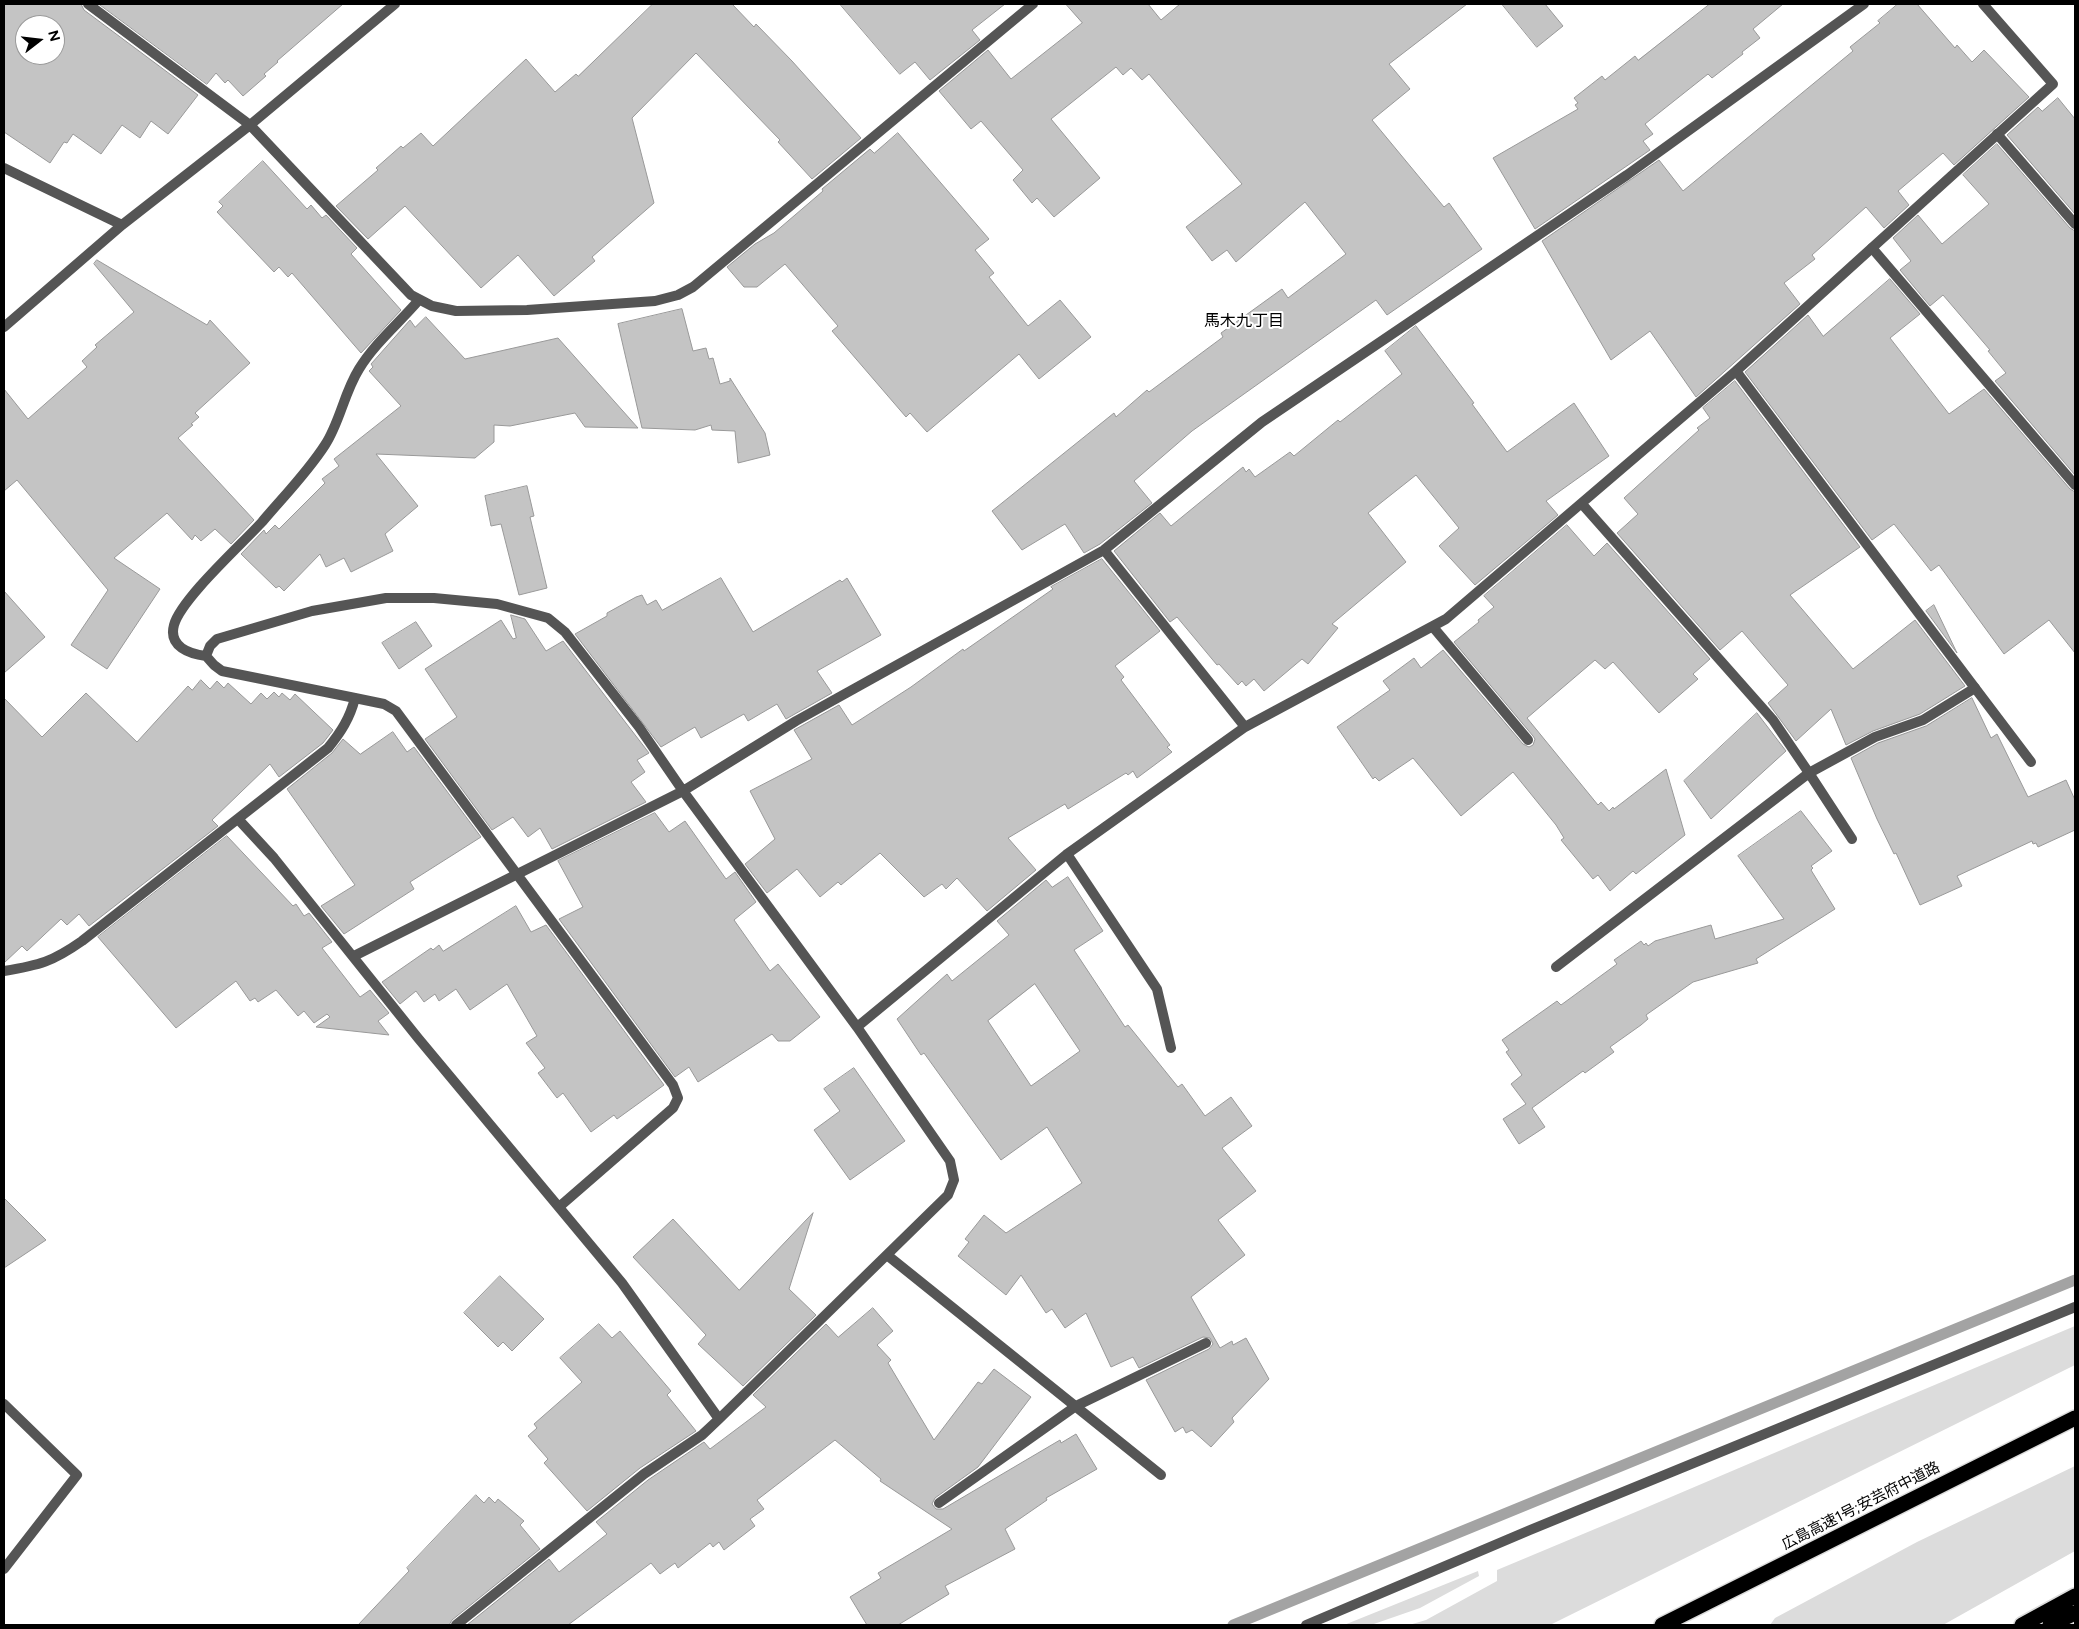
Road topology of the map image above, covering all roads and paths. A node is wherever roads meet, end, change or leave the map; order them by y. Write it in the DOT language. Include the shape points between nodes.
graph roads {
  1 [pos="88,4"];
  2 [pos="395,4"];
  3 [pos="1033,4"];
  4 [pos="1864,4"];
  5 [pos="1983,4"];
  6 [pos="250,125"];
  7 [pos="1997,134"];
  8 [pos="4,168"];
  9 [pos="2075,224"];
  10 [pos="122,225"];
  11 [pos="1872,248"];
  12 [pos="418,301"];
  13 [pos="4,327"];
  14 [pos="1736,371"];
  15 [pos="2075,485"];
  16 [pos="1582,504"];
  17 [pos="1104,550"];
  18 [pos="1433,626"];
  19 [pos="206,656"];
  20 [pos="1975,688"];
  21 [pos="355,698"];
  22 [pos="1245,727"];
  23 [pos="1528,740"];
  24 [pos="2031,762"];
  25 [pos="1809,773"];
  26 [pos="683,791"];
  27 [pos="238,819"];
  28 [pos="1852,839"];
  29 [pos="1067,854"];
  30 [pos="517,874"];
  31 [pos="354,956"];
  32 [pos="1556,967"];
  33 [pos="4,971"];
  34 [pos="858,1027"];
  35 [pos="1171,1048"];
  36 [pos="559,1207"];
  37 [pos="887,1255"];
  38 [pos="2075,1307"];
  39 [pos="1206,1343"];
  40 [pos="4,1404"];
  41 [pos="1076,1406"];
  42 [pos="2075,1418"];
  43 [pos="719,1419"];
  44 [pos="1161,1475"];
  45 [pos="939,1502"];
  46 [pos="4,1569"];
  47 [pos="2075,1596"];
  48 [pos="2075,1613"];
  49 [pos="456,1625"];
  50 [pos="1306,1625"];
  51 [pos="1662,1625"];
  52 [pos="2022,1625"];
  53 [pos="2050,1625"];
  1 -- 6 [label="street"];
  2 -- 6 [label="street"];
  3 -- 12 [label="street" via="785,212 693,287 678,295 655,301 456,312"];
  4 -- 17 [label="street" via="1627,175 1262,422"];
  5 -- 7 [label="street" via="2053,84"];
  6 -- 10 [label="street"];
  6 -- 12 [label="street"];
  7 -- 9 [label="street"];
  7 -- 11 [label="street"];
  8 -- 10 [label="street"];
  10 -- 13 [label="street"];
  11 -- 14 [label="street"];
  11 -- 15 [label="street"];
  12 -- 19 [label="street" via="358,369 324,446 278,503 176,617 173,635 178,644 184,651"];
  14 -- 16 [label="street"];
  14 -- 20 [label="street"];
  16 -- 18 [label="street" via="1446,619"];
  16 -- 25 [label="street" via="1773,720"];
  17 -- 22 [label="street"];
  17 -- 26 [label="street" via="796,721"];
  18 -- 22 [label="street"];
  18 -- 23 [label="street"];
  19 -- 21 [label="street" via="222,671"];
  19 -- 26 [label="street" via="217,639 312,611 386,598 434,598 496,604 548,618 565,632 639,727"];
  20 -- 24 [label="street"];
  20 -- 25 [label="street" via="1923,720 1875,737"];
  21 -- 27 [label="street" via="344,728 328,748"];
  21 -- 30 [label="street" via="384,704 396,711"];
  22 -- 29 [label="street"];
  25 -- 28 [label="street"];
  25 -- 32 [label="street"];
  26 -- 30 [label="street"];
  26 -- 34 [label="street"];
  27 -- 31 [label="street"];
  27 -- 33 [label="street" via="61,956 38,966"];
  29 -- 34 [label="street"];
  29 -- 35 [label="street" via="1157,989"];
  30 -- 31 [label="street"];
  30 -- 36 [label="street" via="672,1085 678,1098 673,1108"];
  31 -- 36 [label="street"];
  34 -- 37 [label="street" via="950,1161 954,1180 948,1195"];
  36 -- 43 [label="street" via="622,1283"];
  37 -- 41 [label="street"];
  37 -- 43 [label="street"];
  38 -- 50 [label="street"];
  39 -- 41 [label="street"];
  40 -- 46 [label="street" via="77,1475"];
  41 -- 44 [label="street"];
  41 -- 45 [label="street"];
  42 -- 51 [label="highway, 広島高速1号;安芸府中道路"];
  43 -- 49 [label="street" via="702,1435 644,1474"];
  47 -- 52 [label="highway"];
  48 -- 53 [label="highway"];
}
